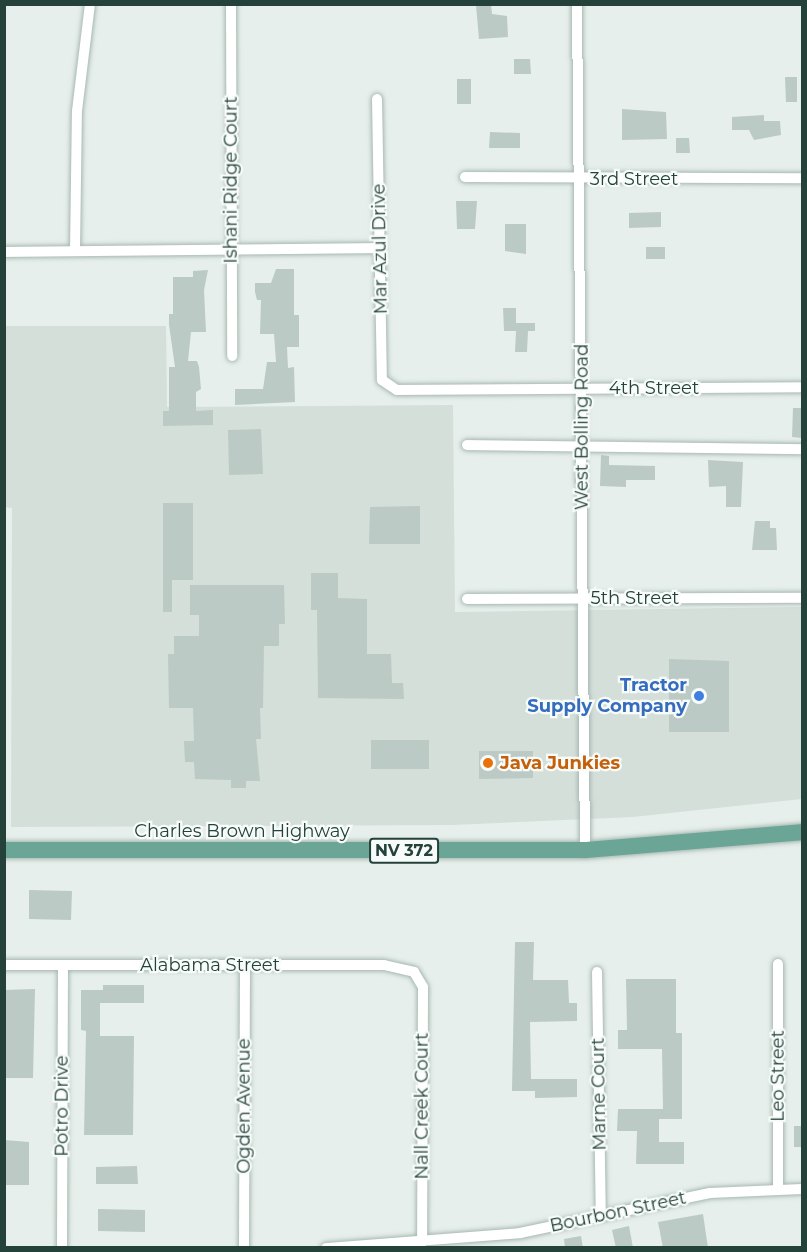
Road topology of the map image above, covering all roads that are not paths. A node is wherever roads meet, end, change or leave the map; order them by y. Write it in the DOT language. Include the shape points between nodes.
graph roads {
  1 [pos="90,4"];
  2 [pos="231,4"];
  3 [pos="578,4"];
  4 [pos="377,99"];
  5 [pos="465,177"];
  6 [pos="802,178"];
  7 [pos="580,179"];
  8 [pos="232,248"];
  9 [pos="380,248"];
  10 [pos="75,250"];
  11 [pos="4,252"];
  12 [pos="232,356"];
  13 [pos="802,387"];
  14 [pos="582,388"];
  15 [pos="397,390"];
  16 [pos="467,445"];
  17 [pos="582,445"];
  18 [pos="802,449"];
  19 [pos="583,598"];
  20 [pos="802,598"];
  21 [pos="467,599"];
  22 [pos="802,832"];
  23 [pos="4,850"];
  24 [pos="585,850"];
  25 [pos="778,964"];
  26 [pos="4,965"];
  27 [pos="63,965"];
  28 [pos="245,965"];
  29 [pos="414,972"];
  30 [pos="597,972"];
  31 [pos="778,1189"];
  32 [pos="802,1189"];
  33 [pos="601,1216"];
  34 [pos="422,1242"];
  35 [pos="62,1248"];
  36 [pos="244,1248"];
  37 [pos="326,1248"];
  1 -- 10 [label="street" via="77,111"];
  2 -- 8 [label="street, Ishani Ridge Court"];
  3 -- 7 [label="street, West Bolling Road"];
  4 -- 9 [label="street, Mar Azul Drive"];
  5 -- 7 [label="street, 3rd Street"];
  6 -- 7 [label="street, 3rd Street"];
  7 -- 14 [label="street, West Bolling Road"];
  8 -- 9 [label="street"];
  8 -- 10 [label="street"];
  8 -- 12 [label="street, Ishani Ridge Court"];
  9 -- 15 [label="street, Mar Azul Drive" via="382,380"];
  10 -- 11 [label="street"];
  13 -- 14 [label="street, 4th Street"];
  14 -- 15 [label="street, 4th Street"];
  14 -- 17 [label="street, West Bolling Road"];
  16 -- 17 [label="street"];
  17 -- 18 [label="street"];
  17 -- 19 [label="street, West Bolling Road"];
  19 -- 20 [label="street, 5th Street"];
  19 -- 21 [label="street, 5th Street"];
  19 -- 24 [label="street, West Bolling Road"];
  22 -- 24 [label="main road, Charles Brown Highway / NV 372"];
  23 -- 24 [label="main road, Charles Brown Highway / NV 372"];
  25 -- 31 [label="street, Leo Street"];
  26 -- 27 [label="street, Alabama Street"];
  27 -- 28 [label="street, Alabama Street"];
  27 -- 35 [label="street, Potro Drive"];
  28 -- 29 [label="street, Alabama Street" via="384,965"];
  28 -- 36 [label="street, Ogden Avenue"];
  29 -- 34 [label="street, Nall Creek Court" via="423,987"];
  30 -- 33 [label="street, Marne Court"];
  31 -- 32 [label="street, Bourbon Street"];
  31 -- 33 [label="street, Bourbon Street" via="710,1192"];
  33 -- 34 [label="street, Bourbon Street" via="520,1233"];
  34 -- 37 [label="street, Bourbon Street"];
}
